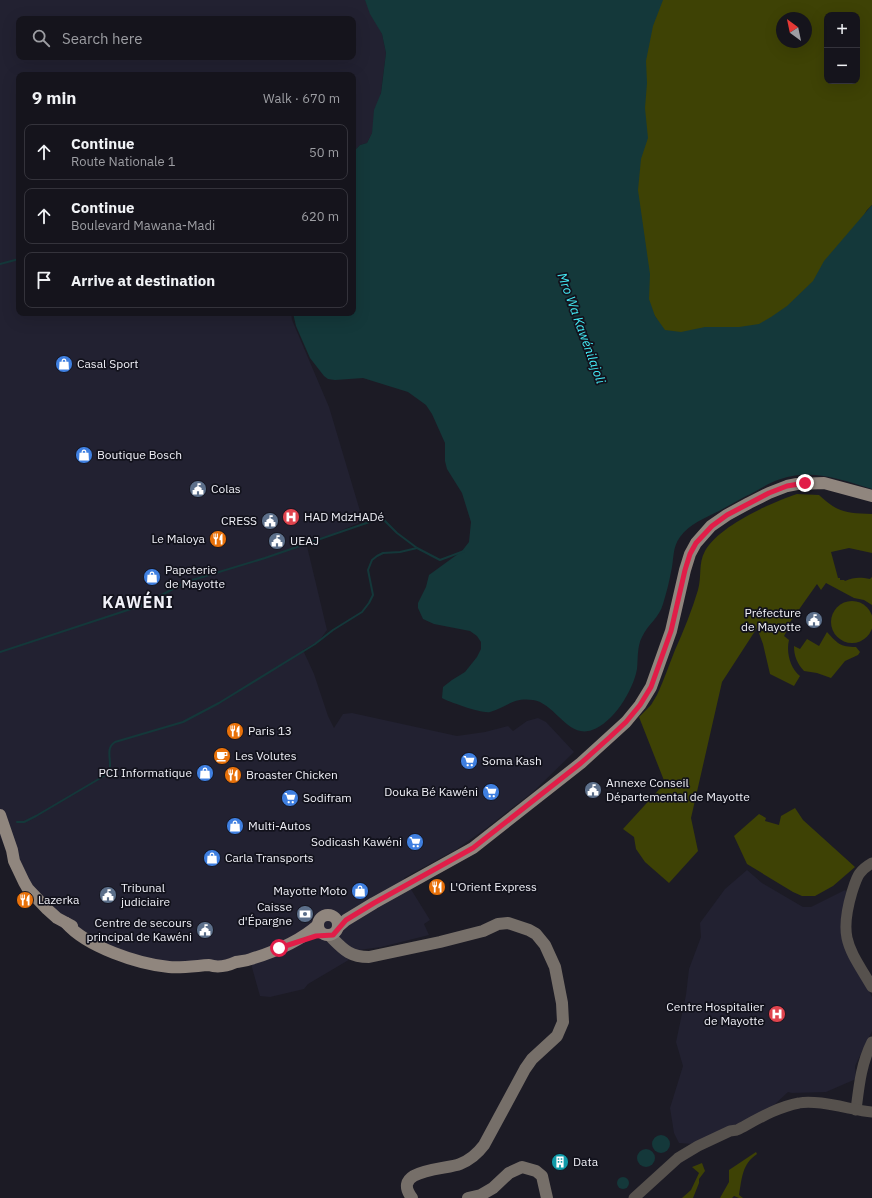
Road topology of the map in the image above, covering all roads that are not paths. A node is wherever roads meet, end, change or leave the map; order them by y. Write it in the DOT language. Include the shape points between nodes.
graph roads {
  1 [pos="872,496"];
  2 [pos="0,815"];
  3 [pos="872,863"];
  4 [pos="318,925"];
  5 [pos="333,930"];
  6 [pos="279,948"];
  7 [pos="872,987"];
  8 [pos="872,1042"];
  9 [pos="856,1110"];
  10 [pos="872,1112"];
  11 [pos="412,1198"];
  12 [pos="468,1198"];
  13 [pos="547,1198"];
  14 [pos="634,1198"];
  1 -- 5 [label="main road" via="824,483 797,484 749,503 712,526 696,543 690,554 671,631 651,687 626,722 581,763 473,848 374,903"];
  2 -- 6 [label="main road" via="12,850 33,888 34,895 66,923 107,944 116,953 148,964 170,967 249,960"];
  3 -- 7 [label="street" via="863,868 856,880 846,914 845,930 847,943"];
  4 -- 5 [label="main road" via="320,932"];
  4 -- 5 [label="main road" via="320,919 325,916"];
  4 -- 6 [label="main road"];
  5 -- 6 [label="main road"];
  5 -- 11 [label="main road" via="343,949 353,955 369,957 440,942 508,923 536,934 545,945 555,967 563,1014 563,1022 557,1036 529,1063 480,1150 460,1164 416,1173 407,1184"];
  8 -- 9 [label="street" via="860,1073"];
  9 -- 10 [label="street"];
  9 -- 14 [label="street" via="810,1102 782,1109 685,1153"];
  12 -- 13 [label="main road" via="481,1195 509,1173 522,1167 536,1171 542,1176"];
}
